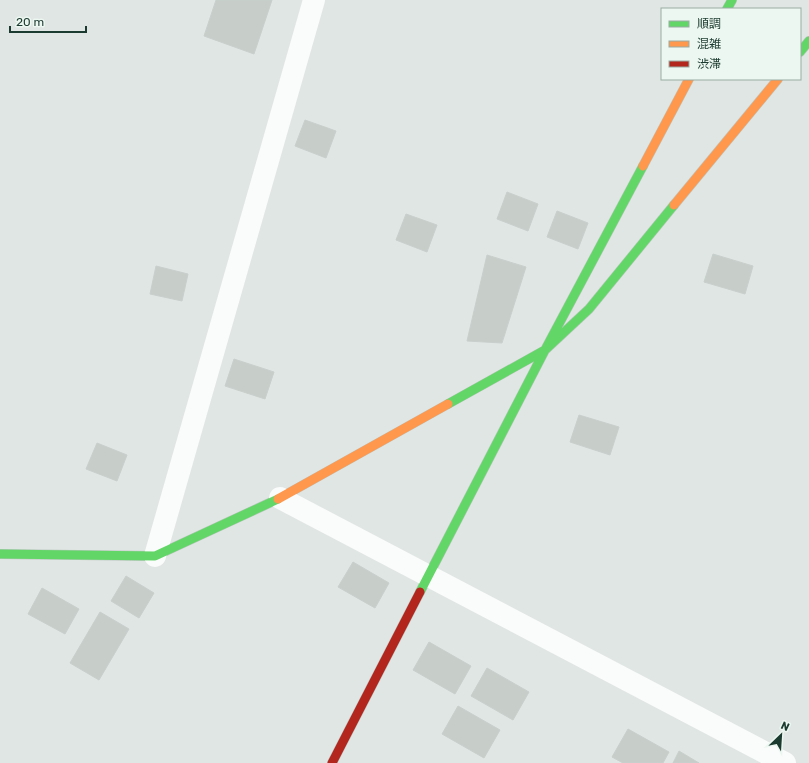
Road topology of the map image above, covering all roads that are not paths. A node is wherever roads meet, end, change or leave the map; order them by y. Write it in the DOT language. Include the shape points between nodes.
graph roads {
  1 [pos="314,0"];
  2 [pos="809,41"];
  3 [pos="801,51"];
  4 [pos="689,80"];
  5 [pos="777,80"];
  6 [pos="545,350"];
  7 [pos="280,498"];
  8 [pos="0,554"];
  9 [pos="155,556"];
  10 [pos="430,576"];
  11 [pos="332,763"];
  12 [pos="785,763"];
  1 -- 9 [label="street"];
  2 -- 3 [label="street"];
  4 -- 6 [label="street"];
  5 -- 6 [label="street" via="589,309"];
  6 -- 7 [label="street"];
  6 -- 10 [label="street"];
  7 -- 9 [label="street"];
  7 -- 10 [label="street"];
  8 -- 9 [label="street"];
  10 -- 11 [label="street"];
  10 -- 12 [label="street"];
}
